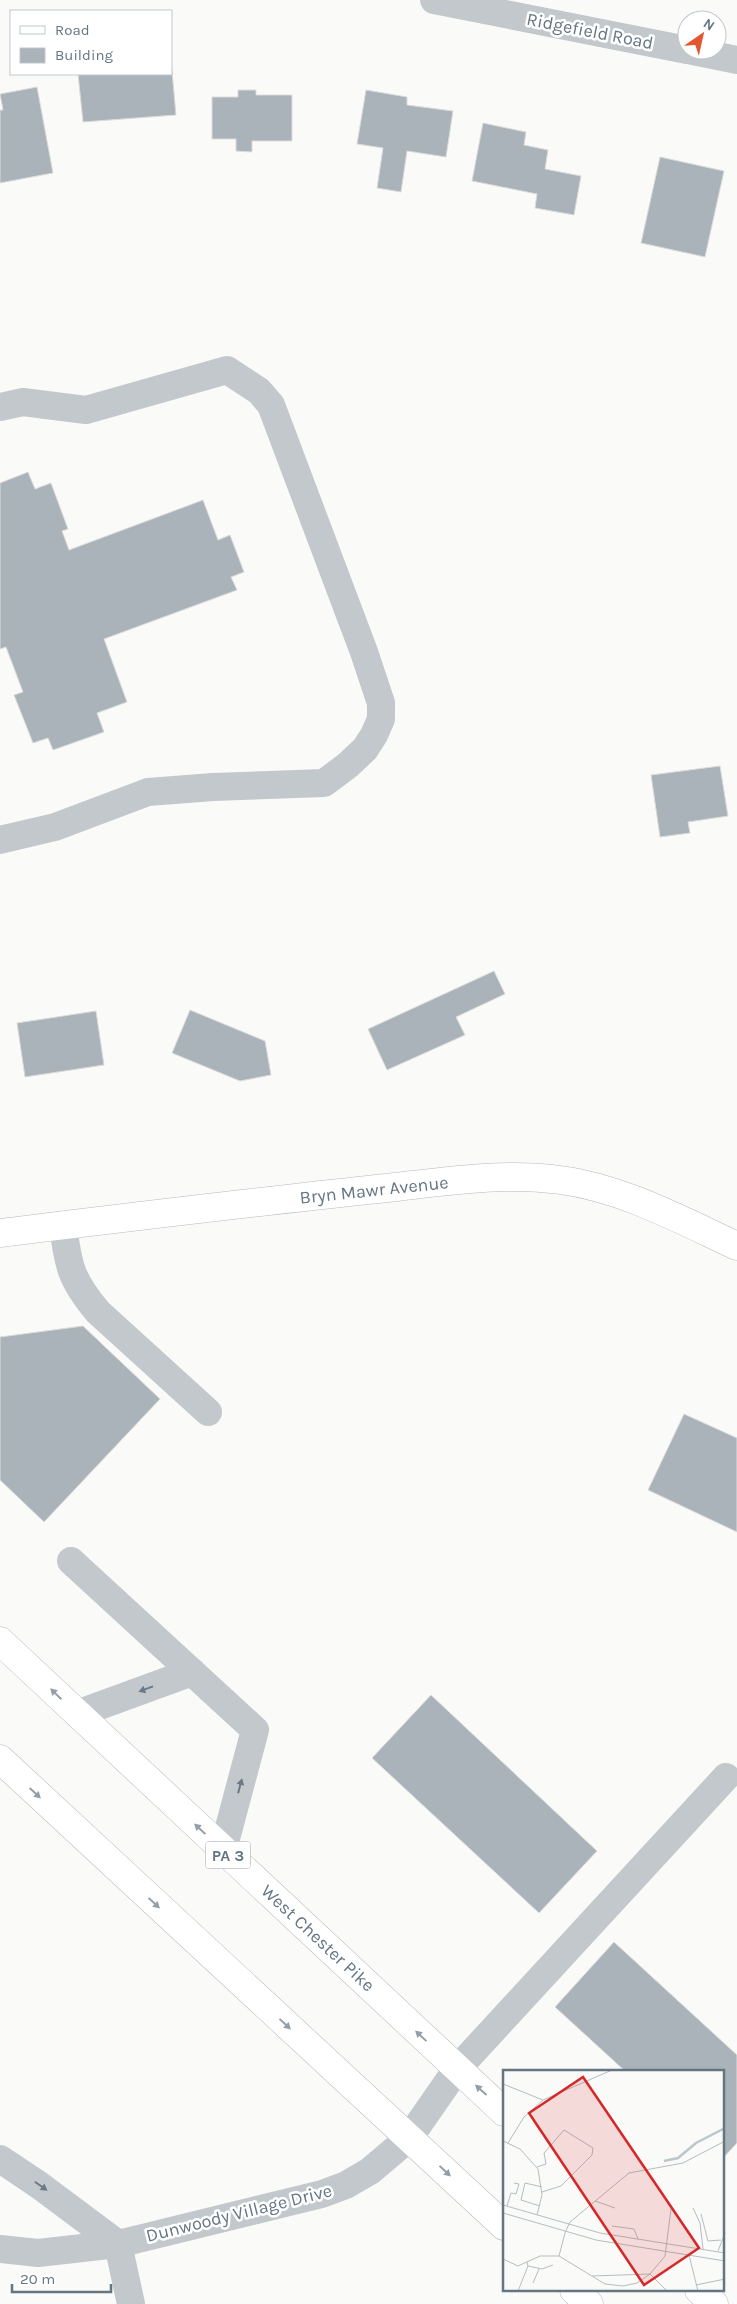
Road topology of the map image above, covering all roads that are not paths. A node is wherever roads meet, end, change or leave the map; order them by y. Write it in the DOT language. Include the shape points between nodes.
graph roads {
  1 [pos="434,0"];
  2 [pos="677,48"];
  3 [pos="0,407"];
  4 [pos="0,840"];
  5 [pos="63,1226"];
  6 [pos="0,1233"];
  7 [pos="737,1246"];
  8 [pos="208,1412"];
  9 [pos="71,1561"];
  10 [pos="0,1641"];
  11 [pos="192,1672"];
  12 [pos="77,1714"];
  13 [pos="0,1759"];
  14 [pos="726,1777"];
  15 [pos="223,1850"];
  16 [pos="457,2069"];
  17 [pos="503,2111"];
  18 [pos="409,2138"];
  19 [pos="0,2160"];
  20 [pos="503,2225"];
  21 [pos="118,2244"];
  22 [pos="0,2249"];
  23 [pos="576,2292"];
  24 [pos="701,2292"];
  25 [pos="131,2304"];
  26 [pos="589,2304"];
  27 [pos="714,2304"];
  1 -- 2 [label="street, Ridgefield Road"];
  3 -- 4 [label="street" via="23,402 86,410 227,370 259,391 271,405 381,703 381,719 365,749 324,783 148,792 55,827"];
  5 -- 6 [label="main road, Bryn Mawr Avenue"];
  5 -- 7 [label="main road, Bryn Mawr Avenue" via="279,1199 524,1178 561,1180 597,1189 672,1216"];
  5 -- 8 [label="street" via="67,1259 85,1296 98,1312"];
  9 -- 11 [label="street"];
  12 -- 10 [label="main road, West Chester Pike / PA 3, one-way"];
  11 -- 12 [label="street, one-way"];
  15 -- 11 [label="street, one-way" via="255,1730"];
  15 -- 12 [label="main road, West Chester Pike / PA 3, one-way"];
  13 -- 18 [label="main road, one-way"];
  14 -- 16 [label="street, Dunwoody Village Drive"];
  16 -- 15 [label="main road, West Chester Pike / PA 3, one-way"];
  17 -- 16 [label="main road, West Chester Pike / PA 3, one-way"];
  16 -- 18 [label="street, Dunwoody Village Drive"];
  18 -- 20 [label="main road, one-way"];
  18 -- 21 [label="street, Dunwoody Village Drive" via="370,2171 338,2188"];
  19 -- 21 [label="street, one-way"];
  21 -- 22 [label="street, Dunwoody Village Drive" via="38,2253"];
  21 -- 25 [label="street"];
  23 -- 26 [label="main road"];
  24 -- 27 [label="main road"];
}
